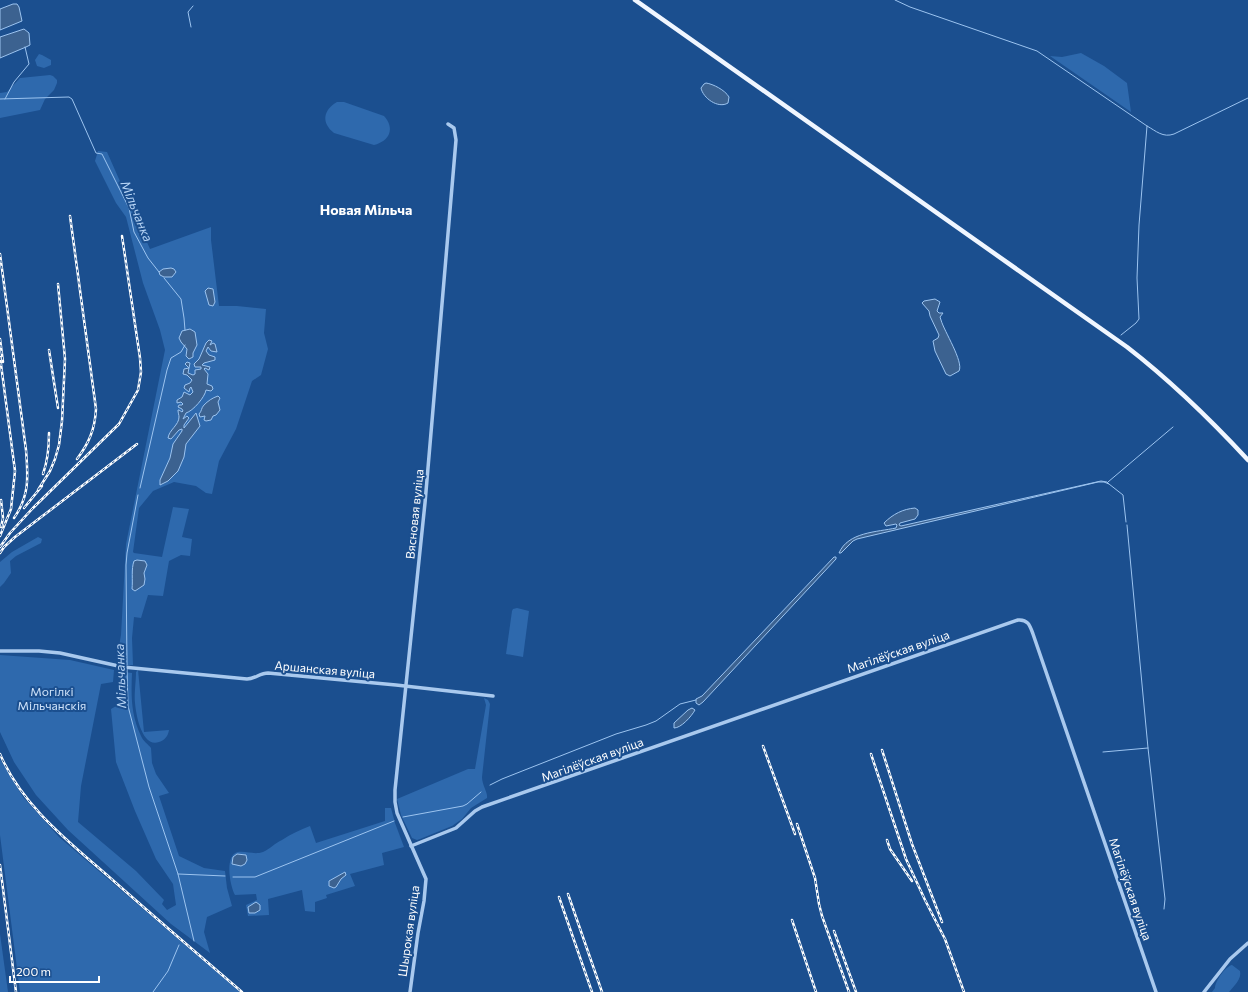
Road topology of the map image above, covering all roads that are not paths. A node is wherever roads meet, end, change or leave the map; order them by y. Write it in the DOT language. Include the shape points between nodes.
graph roads {
  1 [pos="635,0"];
  2 [pos="448,124"];
  3 [pos="1248,460"];
  4 [pos="0,651"];
  5 [pos="406,686"];
  6 [pos="493,696"];
  7 [pos="411,846"];
  8 [pos="423,873"];
  9 [pos="1248,943"];
  10 [pos="410,992"];
  11 [pos="1156,992"];
  12 [pos="1204,992"];
  1 -- 3 [label="main road" via="1127,347 1157,370 1196,406"];
  2 -- 5 [label="street, Вясновая вуліца" via="454,128 456,140 426,503"];
  4 -- 5 [label="street, Аршанская вуліца" via="60,653 123,667 247,679 266,673"];
  5 -- 6 [label="street, Аршанская вуліца"];
  5 -- 7 [label="street, Вясновая вуліца" via="395,802"];
  7 -- 8 [label="street, Вясновая вуліца"];
  7 -- 11 [label="street, Магілёўская вуліца" via="456,828 482,807 1023,620 1029,624 1033,634"];
  8 -- 10 [label="street, Шырокая вуліца" via="426,879 425,895"];
  9 -- 12 [label="street" via="1230,959"];
}
